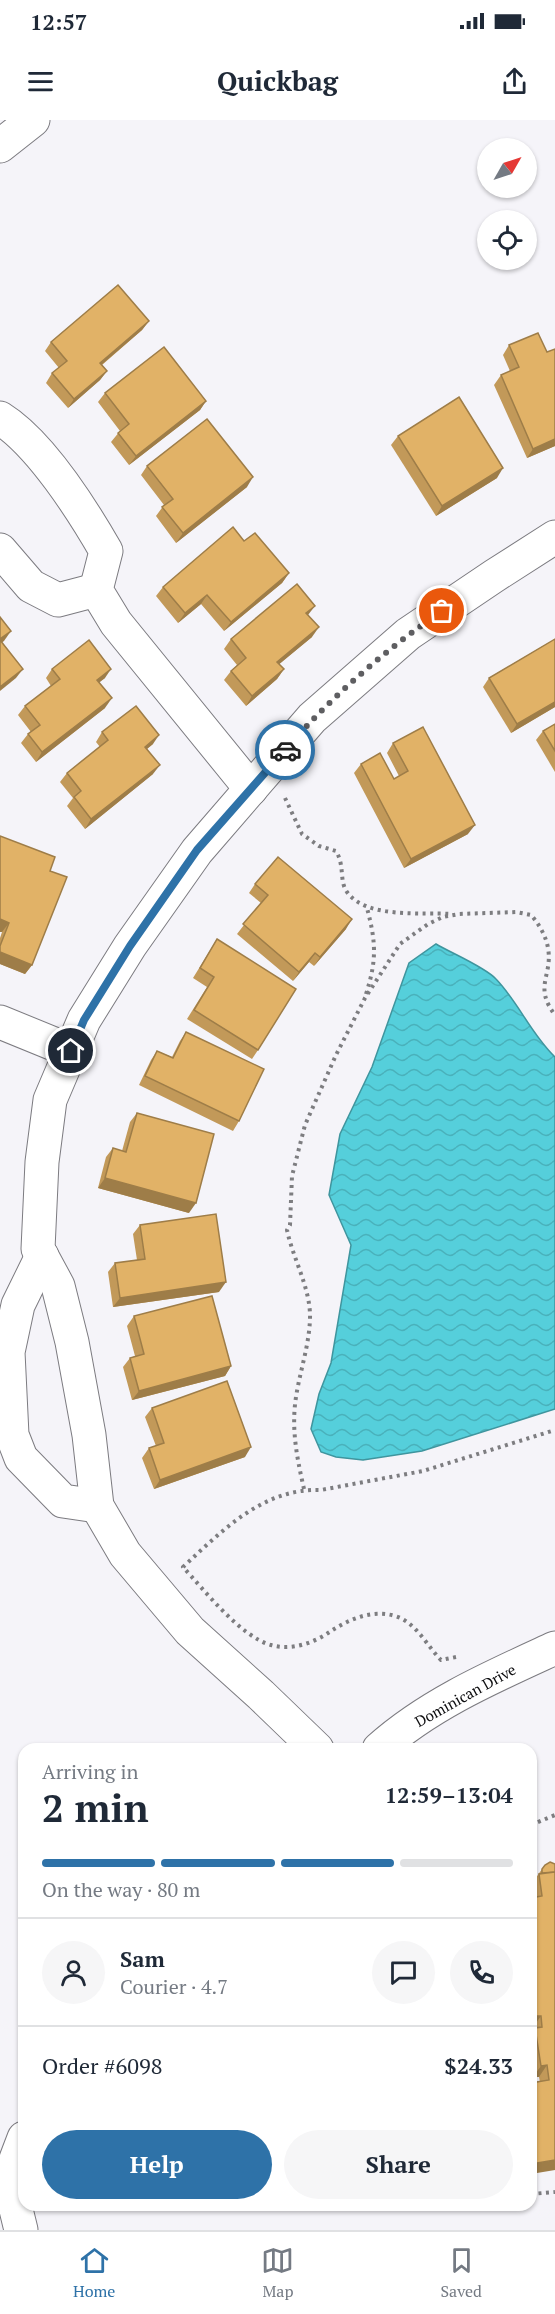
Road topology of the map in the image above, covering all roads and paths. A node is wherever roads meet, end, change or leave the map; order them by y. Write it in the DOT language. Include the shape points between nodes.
graph roads {
  1 [pos="33,120"];
  2 [pos="0,146"];
  3 [pos="0,418"];
  4 [pos="555,537"];
  5 [pos="0,550"];
  6 [pos="96,590"];
  7 [pos="265,790"];
  8 [pos="367,907"];
  9 [pos="459,914"];
  10 [pos="365,998"];
  11 [pos="555,1015"];
  12 [pos="0,1022"];
  13 [pos="71,1051"];
  14 [pos="42,1256"];
  15 [pos="555,1430"];
  16 [pos="304,1489"];
  17 [pos="97,1506"];
  18 [pos="555,1648"];
  19 [pos="466,1654"];
  20 [pos="311,1743"];
  21 [pos="386,1743"];
  22 [pos="555,1815"];
  23 [pos="537,1822"];
  24 [pos="18,2126"];
  25 [pos="0,2145"];
  26 [pos="18,2154"];
  27 [pos="555,2192"];
  28 [pos="537,2194"];
  29 [pos="21,2230"];
  1 -- 2 [label="street"];
  3 -- 6 [label="street" via="28,442 86,515 105,551"];
  4 -- 7 [label="street" via="408,634 312,718"];
  5 -- 6 [label="street" via="31,586 58,600"];
  6 -- 7 [label="street" via="116,623"];
  7 -- 8 [label="path" via="290,804 302,834 336,852 343,866 347,892"];
  7 -- 13 [label="street" via="197,850 130,946 84,1020"];
  8 -- 9 [label="path" via="394,914"];
  8 -- 10 [label="path" via="376,945"];
  9 -- 10 [label="path" via="428,924 400,944"];
  9 -- 11 [label="path" via="531,915 540,925 548,949 542,988"];
  10 -- 16 [label="path" via="305,1125 292,1176 287,1230 310,1317 294,1428"];
  12 -- 13 [label="street"];
  13 -- 14 [label="street" via="50,1100 42,1162 38,1249"];
  14 -- 17 [label="street" via="58,1286 72,1342"];
  14 -- 17 [label="street" via="18,1305 8,1352 12,1435 21,1458 63,1501"];
  15 -- 16 [label="path" via="423,1471 321,1490"];
  16 -- 19 [label="path" via="238,1516 183,1567 244,1630 270,1645 288,1648 304,1644 363,1615 381,1614 398,1617 415,1629 441,1660"];
  17 -- 20 [label="street" via="124,1554 190,1631"];
  18 -- 21 [label="street, Dominican Drive" via="473,1687"];
  22 -- 23 [label="path"];
  24 -- 25 [label="street"];
  26 -- 29 [label="street" via="11,2189"];
  27 -- 28 [label="path"];
}
